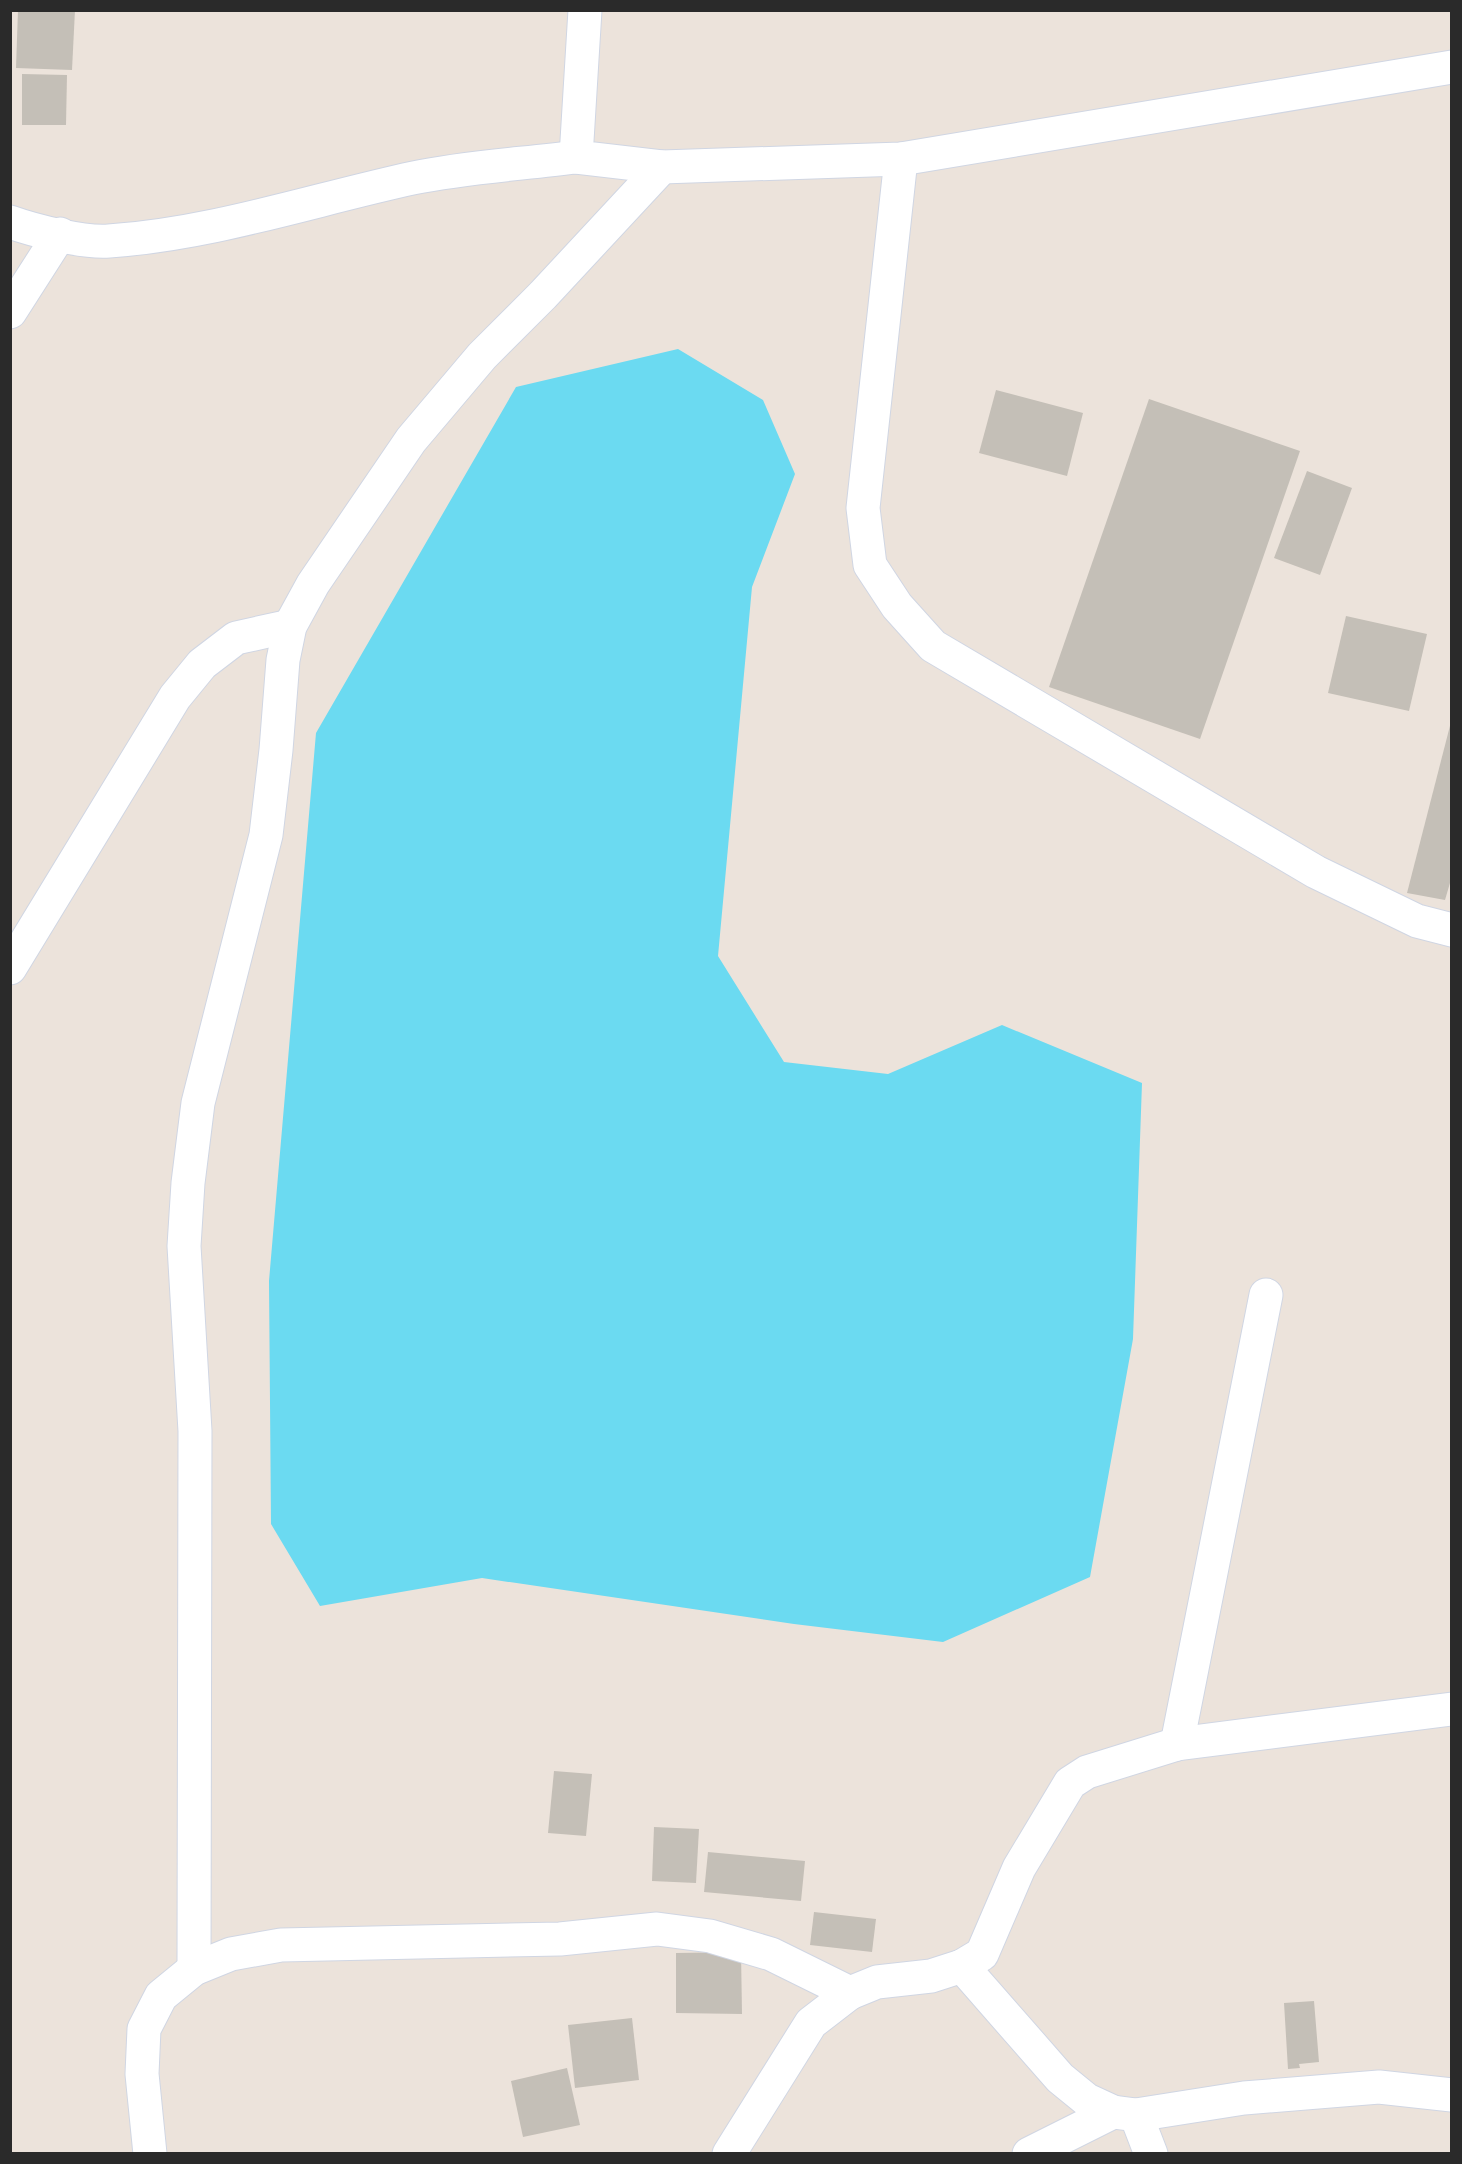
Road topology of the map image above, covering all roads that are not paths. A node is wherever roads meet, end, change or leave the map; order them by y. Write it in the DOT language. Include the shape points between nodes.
graph roads {
  1 [pos="585,10"];
  2 [pos="1452,67"];
  3 [pos="576,157"];
  4 [pos="901,159"];
  5 [pos="662,167"];
  6 [pos="10,222"];
  7 [pos="60,234"];
  8 [pos="10,312"];
  9 [pos="290,626"];
  10 [pos="1452,930"];
  11 [pos="10,968"];
  12 [pos="1266,1295"];
  13 [pos="1452,1709"];
  14 [pos="1177,1744"];
  15 [pos="962,1966"];
  16 [pos="194,1969"];
  17 [pos="850,1993"];
  18 [pos="1452,2095"];
  19 [pos="1124,2114"];
  20 [pos="150,2154"];
  21 [pos="729,2154"];
  22 [pos="1029,2154"];
  23 [pos="1151,2154"];
  1 -- 3 [label="street"];
  2 -- 4 [label="street"];
  3 -- 5 [label="street"];
  3 -- 7 [label="street" via="415,177 271,213 174,232 106,242"];
  4 -- 5 [label="street"];
  4 -- 10 [label="street" via="863,508 870,565 897,606 933,646 1316,872 1418,921"];
  5 -- 9 [label="street" via="482,356 411,440 313,584"];
  6 -- 7 [label="street"];
  7 -- 8 [label="street"];
  9 -- 11 [label="street" via="236,638 202,664 175,697"];
  9 -- 16 [label="street" via="283,660 266,835 198,1103 184,1246 195,1431"];
  12 -- 14 [label="street"];
  13 -- 14 [label="street"];
  14 -- 15 [label="street" via="1087,1772 1070,1783 1019,1868 982,1954"];
  15 -- 17 [label="street" via="931,1976 877,1982"];
  15 -- 19 [label="street" via="1060,2078 1087,2100"];
  16 -- 17 [label="street" via="231,1954 281,1945 560,1939 657,1929 710,1936 771,1954"];
  16 -- 20 [label="street" via="161,1996 144,2030 142,2074"];
  17 -- 21 [label="street" via="811,2023"];
  18 -- 19 [label="street" via="1379,2087 1244,2098"];
  19 -- 22 [label="street"];
  19 -- 23 [label="street"];
}
